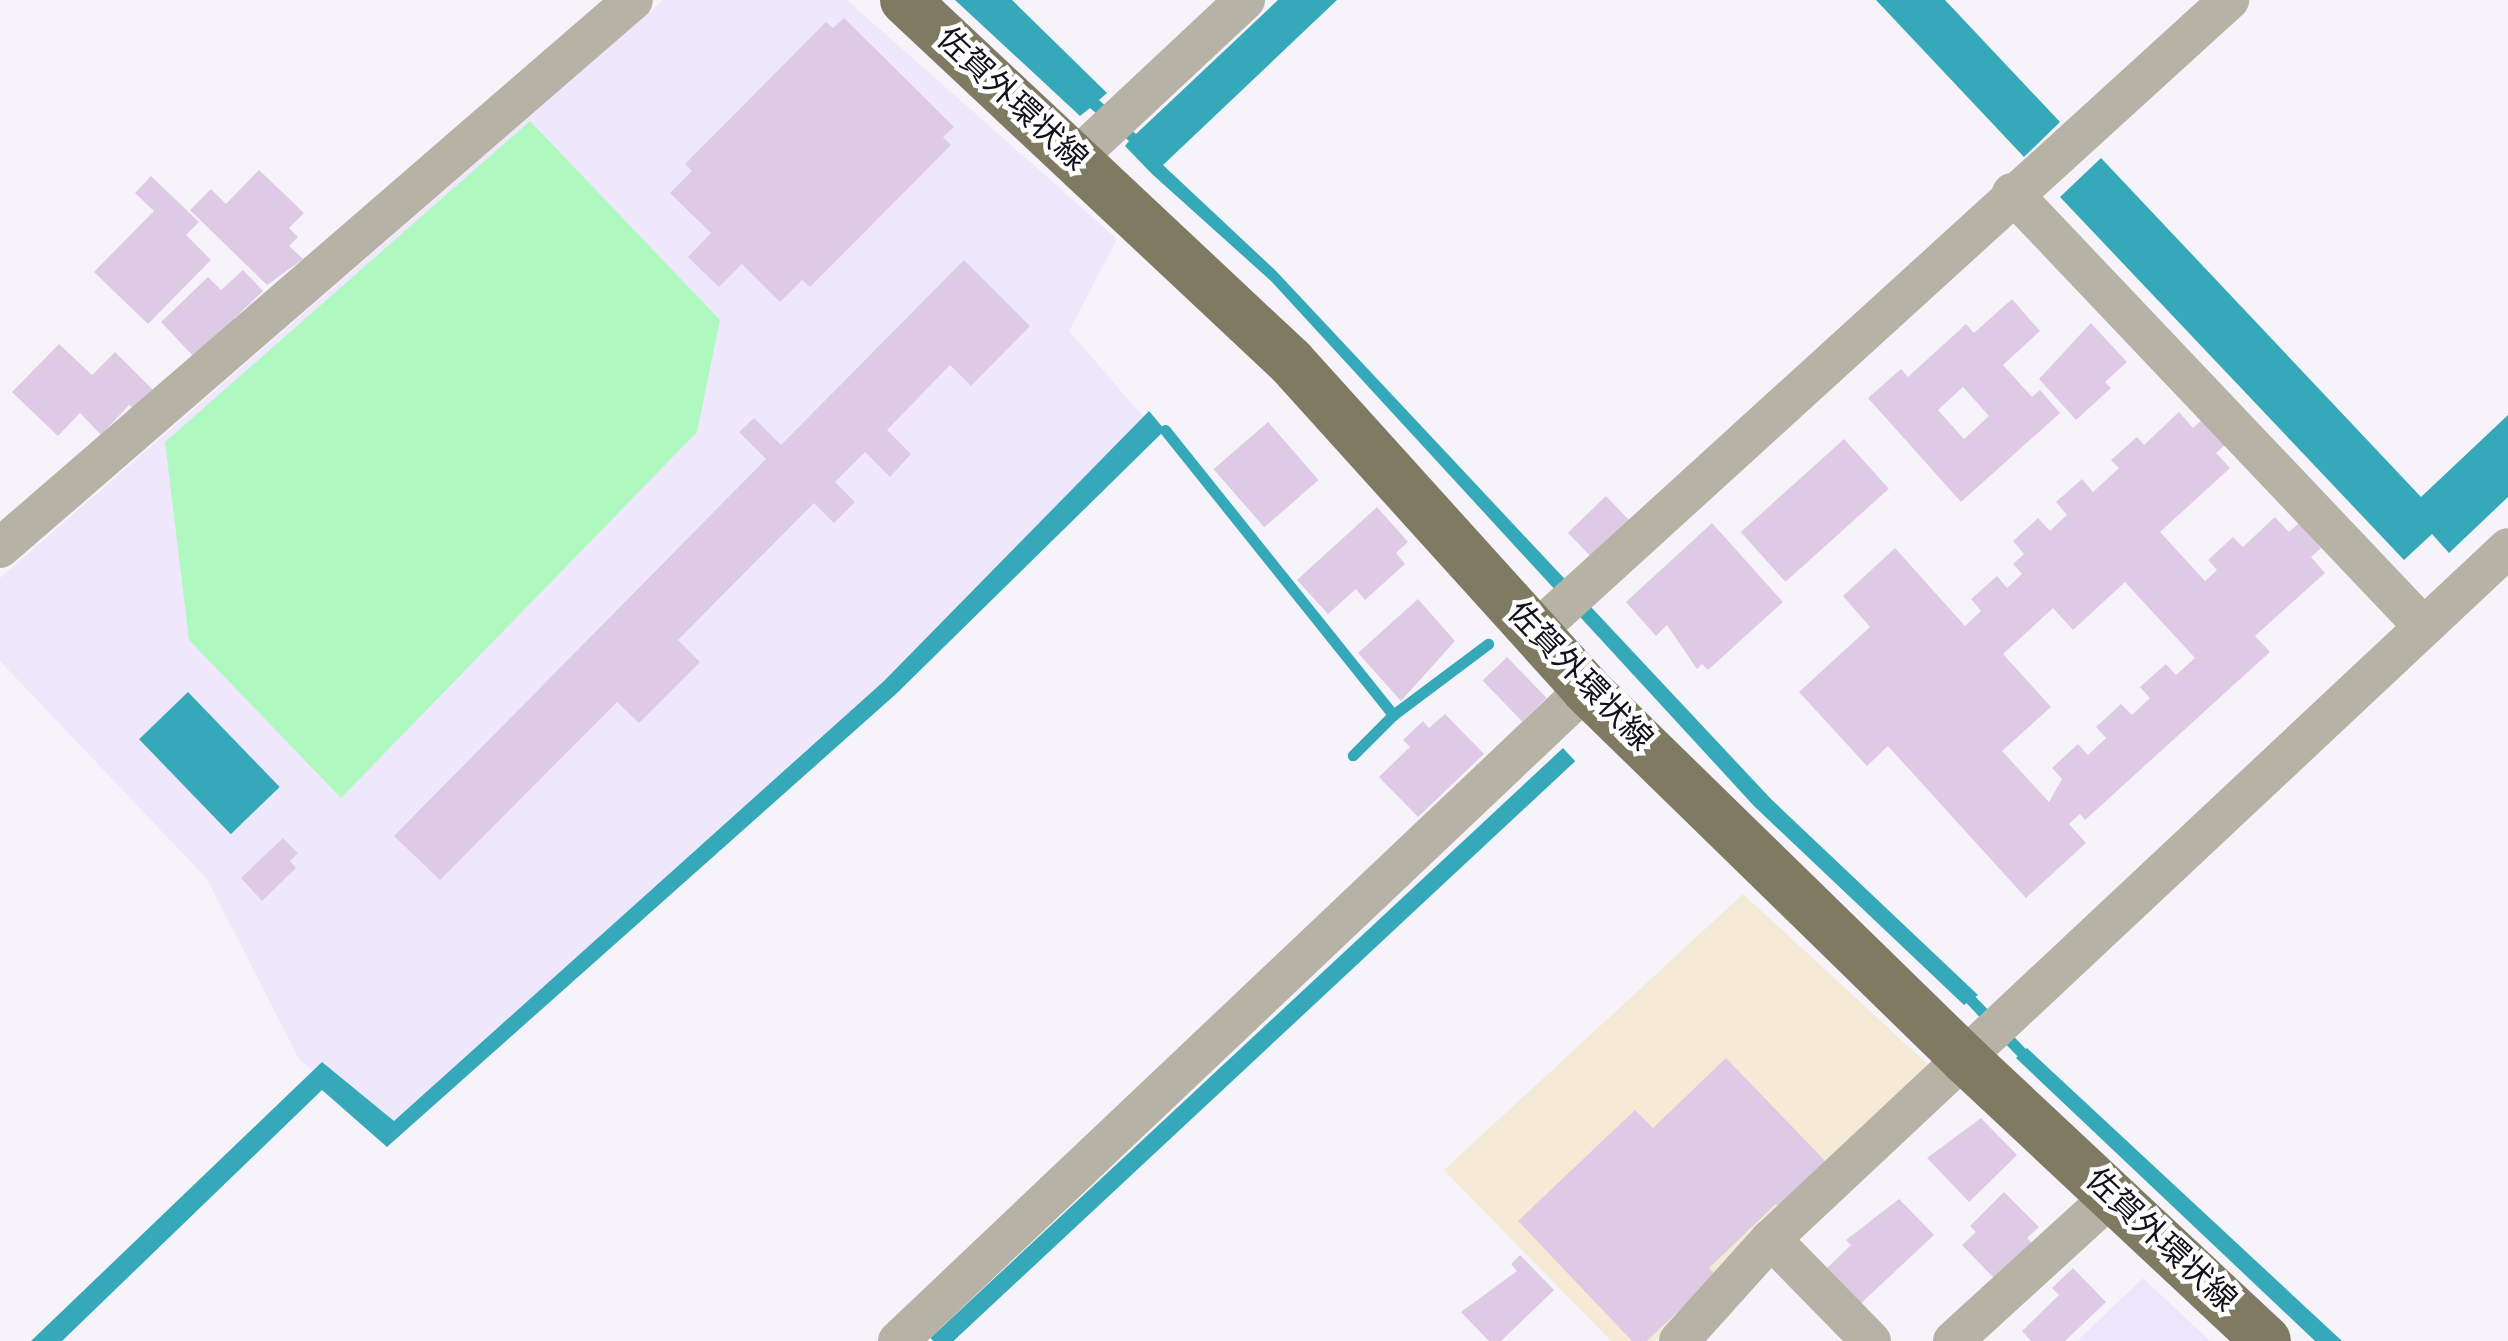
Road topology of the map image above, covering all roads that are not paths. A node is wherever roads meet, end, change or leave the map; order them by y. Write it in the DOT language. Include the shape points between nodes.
graph roads {
  1 [pos="633,0"];
  2 [pos="905,0"];
  3 [pos="1246,0"];
  4 [pos="2229,0"];
  5 [pos="1102,135"];
  6 [pos="2020,186"];
  7 [pos="0,548"];
  8 [pos="2508,548"];
  9 [pos="1559,610"];
  10 [pos="2424,627"];
  11 [pos="1586,689"];
  12 [pos="1986,1038"];
  13 [pos="2112,1196"];
  14 [pos="1771,1239"];
  15 [pos="898,1341"];
  16 [pos="1679,1341"];
  17 [pos="1871,1341"];
  18 [pos="1953,1341"];
  19 [pos="2266,1341"];
  1 -- 7 [label="street" via="543,90"];
  2 -- 5 [label="main road, 佐賀外環状線"];
  3 -- 5 [label="street"];
  4 -- 6 [label="street"];
  5 -- 9 [label="main road, 佐賀外環状線" via="1290,362"];
  6 -- 9 [label="street"];
  6 -- 10 [label="street"];
  8 -- 10 [label="street"];
  9 -- 11 [label="main road, 佐賀外環状線"];
  10 -- 12 [label="street"];
  11 -- 12 [label="main road, 佐賀外環状線"];
  11 -- 15 [label="street"];
  12 -- 13 [label="main road, 佐賀外環状線"];
  12 -- 14 [label="street"];
  13 -- 18 [label="street"];
  13 -- 19 [label="main road, 佐賀外環状線"];
  14 -- 16 [label="street"];
  14 -- 17 [label="street"];
}
